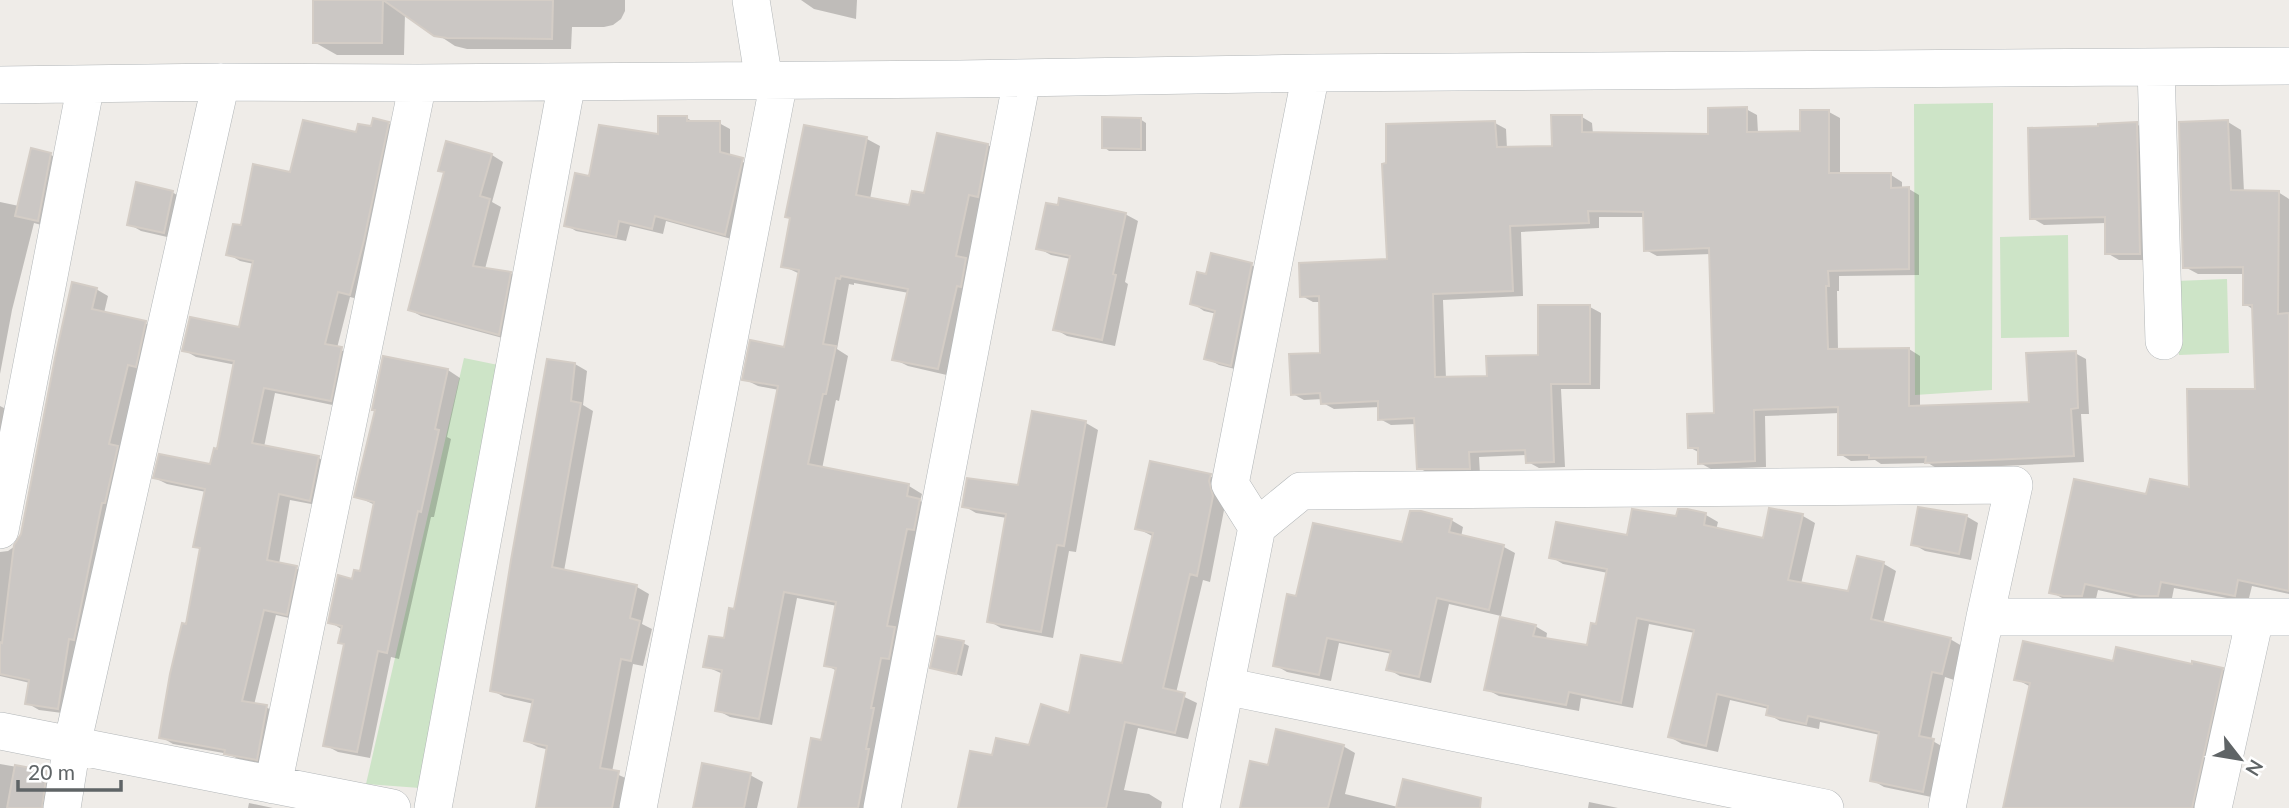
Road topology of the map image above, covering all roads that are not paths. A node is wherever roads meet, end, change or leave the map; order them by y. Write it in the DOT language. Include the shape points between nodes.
graph roads {
  1 [pos="751,0"];
  2 [pos="2289,66"];
  3 [pos="2156,67"];
  4 [pos="1311,73"];
  5 [pos="1022,79"];
  6 [pos="771,81"];
  7 [pos="221,82"];
  8 [pos="568,82"];
  9 [pos="418,83"];
  10 [pos="86,84"];
  11 [pos="0,85"];
  12 [pos="2164,341"];
  13 [pos="1257,527"];
  14 [pos="0,530"];
  15 [pos="1985,617"];
  16 [pos="2272,618"];
  17 [pos="1225,686"];
  18 [pos="0,731"];
  19 [pos="72,746"];
  20 [pos="273,785"];
  21 [pos="230,792"];
  22 [pos="62,808"];
  23 [pos="392,808"];
  24 [pos="433,808"];
  25 [pos="638,808"];
  26 [pos="882,808"];
  27 [pos="1200,808"];
  28 [pos="1825,808"];
  29 [pos="1947,808"];
  30 [pos="2213,808"];
  1 -- 6 [label="street"];
  2 -- 3 [label="street"];
  3 -- 4 [label="street"];
  3 -- 12 [label="street"];
  4 -- 5 [label="street"];
  4 -- 13 [label="street" via="1230,484"];
  5 -- 6 [label="street"];
  5 -- 26 [label="street"];
  6 -- 8 [label="street"];
  6 -- 25 [label="street"];
  7 -- 9 [label="street"];
  7 -- 10 [label="street"];
  7 -- 19 [label="street"];
  8 -- 9 [label="street"];
  8 -- 24 [label="street"];
  9 -- 20 [label="street"];
  10 -- 11 [label="street"];
  10 -- 14 [label="street"];
  13 -- 15 [label="street" via="1301,491 2014,485"];
  13 -- 17 [label="street"];
  15 -- 16 [label="street"];
  15 -- 29 [label="street"];
  16 -- 30 [label="street"];
  17 -- 27 [label="street"];
  17 -- 28 [label="street"];
  18 -- 19 [label="street"];
  19 -- 21 [label="street"];
  19 -- 22 [label="street"];
  20 -- 21 [label="street"];
  20 -- 23 [label="street"];
}
